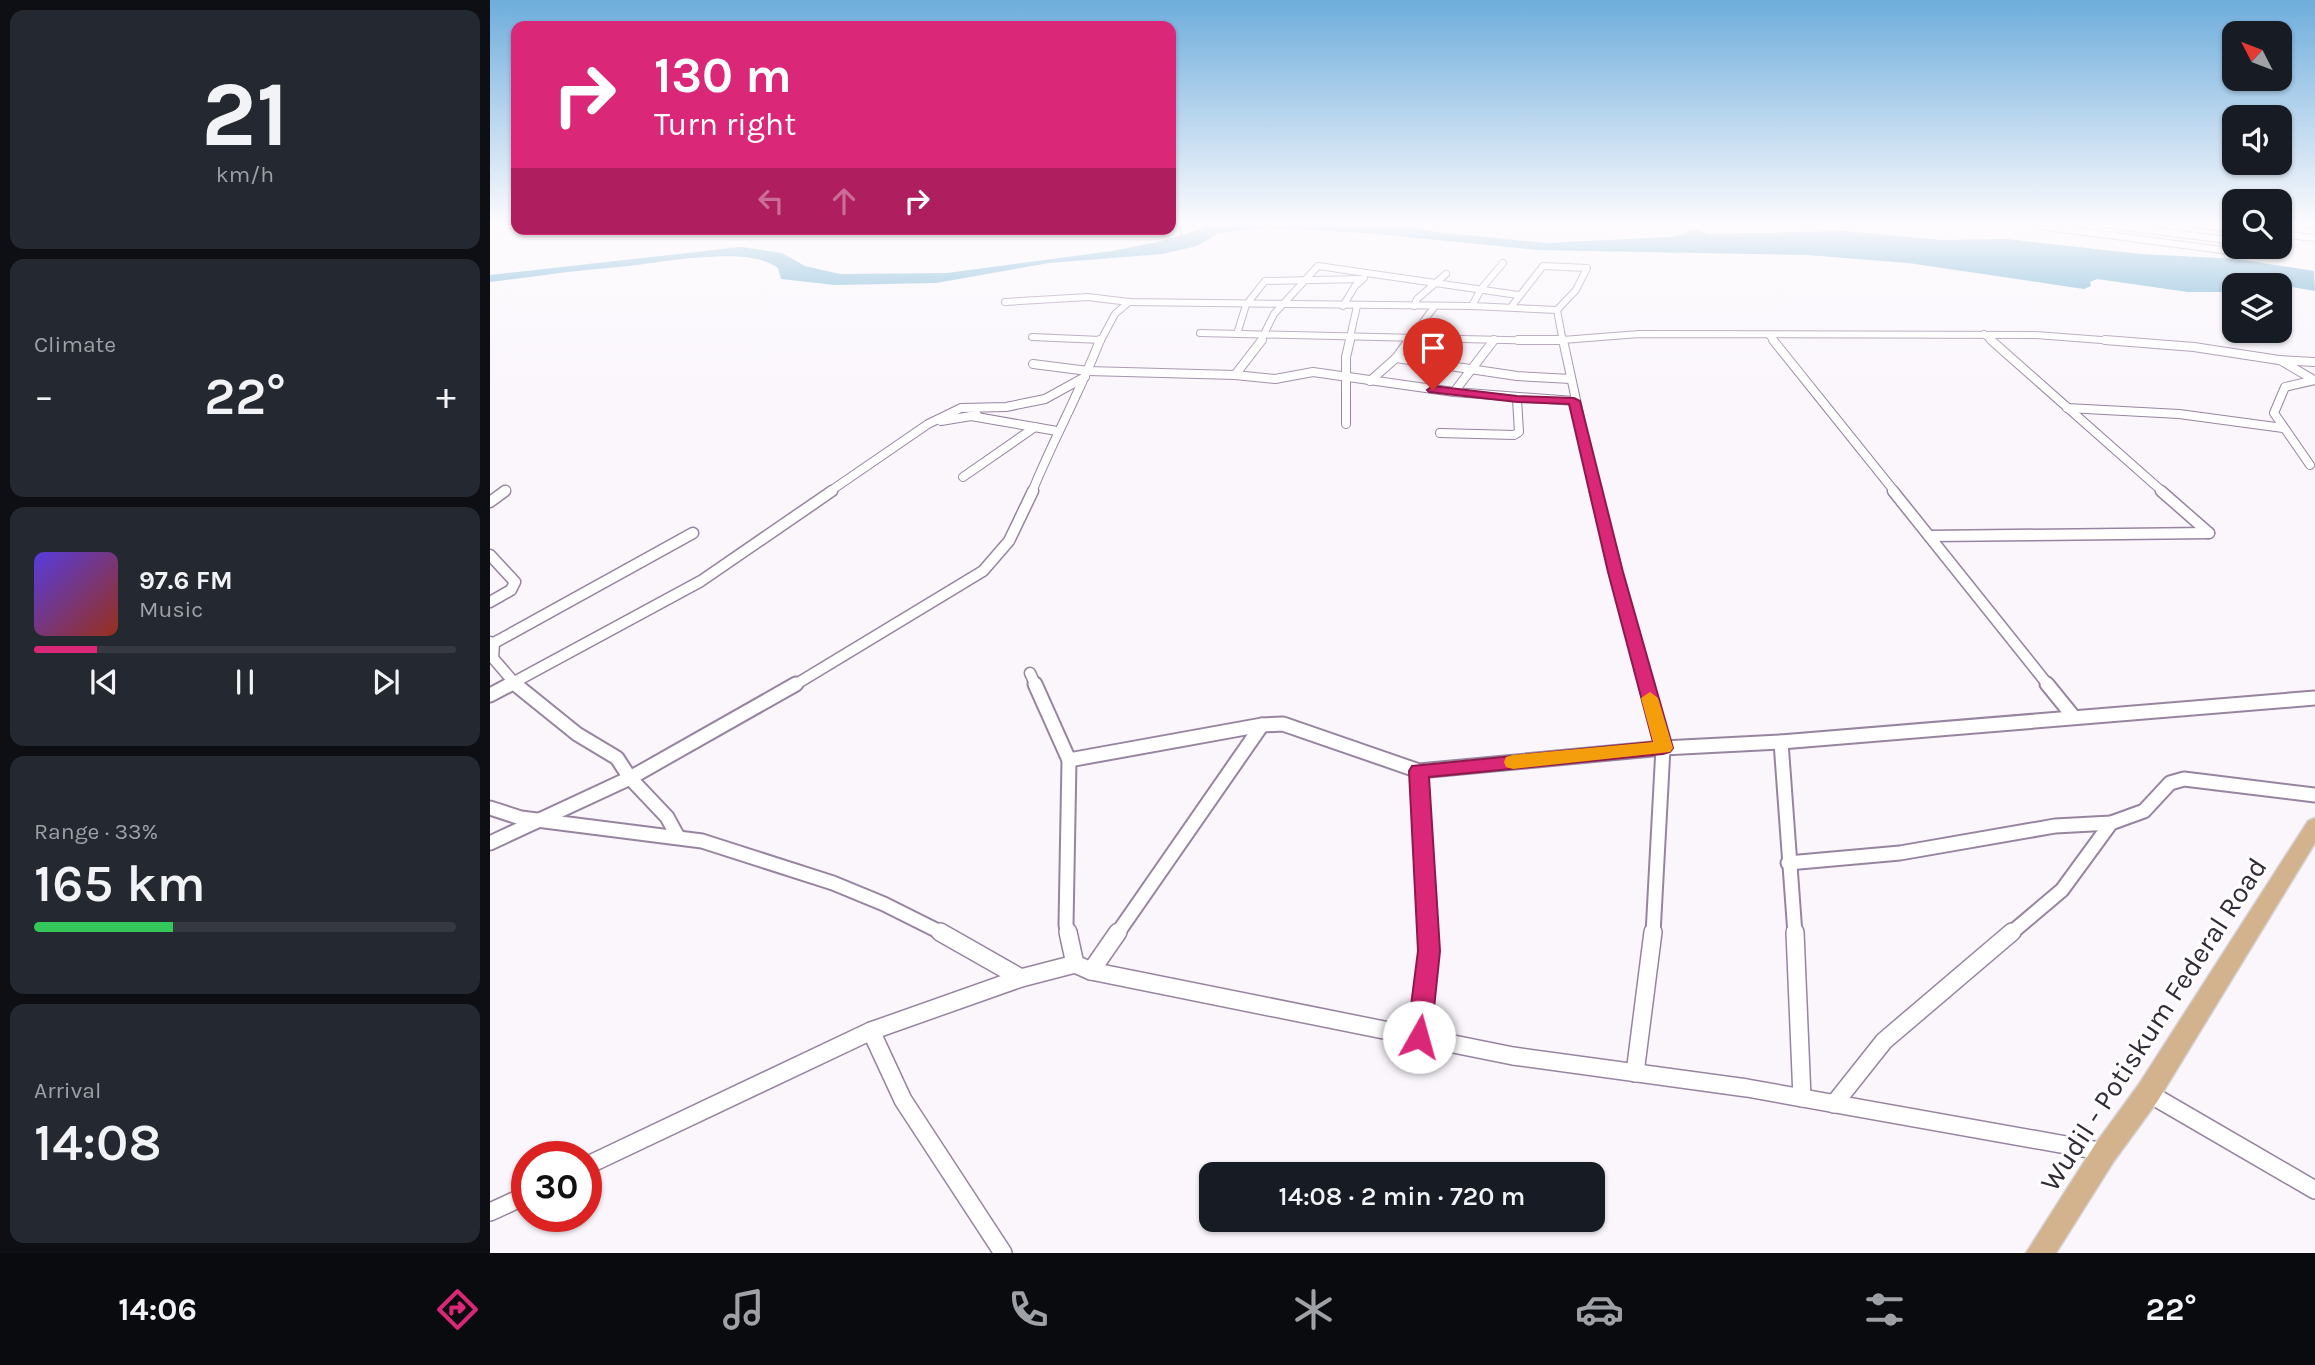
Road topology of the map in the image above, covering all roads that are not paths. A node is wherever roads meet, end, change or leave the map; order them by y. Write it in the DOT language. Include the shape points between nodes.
graph roads {
  1 [pos="1264,282"];
  2 [pos="1303,282"];
  3 [pos="1360,282"];
  4 [pos="1435,282"];
  5 [pos="1438,282"];
  6 [pos="1487,282"];
  7 [pos="1529,282"];
  8 [pos="1580,282"];
  9 [pos="1481,289"];
  10 [pos="1518,295"];
  11 [pos="1005,302"];
  12 [pos="1129,302"];
  13 [pos="1245,305"];
  14 [pos="1282,305"];
  15 [pos="1343,306"];
  16 [pos="1357,306"];
  17 [pos="1414,306"];
  18 [pos="1436,306"];
  19 [pos="1472,306"];
  20 [pos="1511,307"];
  21 [pos="1557,310"];
  22 [pos="1200,333"];
  23 [pos="1237,334"];
  24 [pos="1984,334"];
  25 [pos="1349,335"];
  26 [pos="1769,335"];
  27 [pos="1265,336"];
  28 [pos="1032,337"];
  29 [pos="1413,337"];
  30 [pos="1564,339"];
  31 [pos="1101,340"];
  32 [pos="1494,340"];
  33 [pos="1396,358"];
  34 [pos="2279,360"];
  35 [pos="2315,362"];
  36 [pos="1033,364"];
  37 [pos="1472,370"];
  38 [pos="1087,374"];
  39 [pos="1235,375"];
  40 [pos="1347,377"];
  41 [pos="1571,379"];
  42 [pos="2314,380"];
  43 [pos="1370,381"];
  44 [pos="1454,393"];
  45 [pos="1076,397"];
  46 [pos="1045,399"];
  47 [pos="1517,399"];
  48 [pos="1574,401"];
  49 [pos="1006,407"];
  50 [pos="2067,408"];
  51 [pos="971,416"];
  52 [pos="928,424"];
  53 [pos="1346,424"];
  54 [pos="1035,427"];
  55 [pos="2283,428"];
  56 [pos="1057,431"];
  57 [pos="1440,433"];
  58 [pos="2310,465"];
  59 [pos="963,477"];
  60 [pos="506,491"];
  61 [pos="490,502"];
  62 [pos="693,533"];
  63 [pos="1929,536"];
  64 [pos="490,555"];
  65 [pos="490,602"];
  66 [pos="492,642"];
  67 [pos="1030,673"];
  68 [pos="511,681"];
  69 [pos="490,695"];
  70 [pos="2315,698"];
  71 [pos="2073,716"];
  72 [pos="1262,725"];
  73 [pos="1781,741"];
  74 [pos="1663,748"];
  75 [pos="1069,760"];
  76 [pos="1419,771"];
  77 [pos="630,778"];
  78 [pos="2315,795"];
  79 [pos="490,808"];
  80 [pos="540,820"];
  81 [pos="2110,823"];
  82 [pos="2315,826"];
  83 [pos="678,837"];
  84 [pos="490,843"];
  85 [pos="1788,863"];
  86 [pos="1075,964"];
  87 [pos="1091,971"];
  88 [pos="1021,978"];
  89 [pos="870,1031"];
  90 [pos="1419,1037"];
  91 [pos="1636,1073"];
  92 [pos="2148,1093"];
  93 [pos="1802,1098"];
  94 [pos="1834,1104"];
  95 [pos="2105,1152"];
  96 [pos="602,1158"];
  97 [pos="2315,1190"];
  98 [pos="511,1202"];
  99 [pos="490,1212"];
  100 [pos="1003,1253"];
  101 [pos="2040,1253"];
  1 -- 13 [label="street"];
  2 -- 14 [label="street"];
  3 -- 15 [label="street"];
  4 -- 17 [label="street"];
  5 -- 9 [label="street"];
  6 -- 9 [label="street"];
  7 -- 10 [label="street"];
  8 -- 21 [label="street"];
  9 -- 10 [label="street"];
  9 -- 19 [label="street"];
  10 -- 20 [label="street"];
  11 -- 12 [label="street" via="1088,297"];
  12 -- 13 [label="street"];
  12 -- 31 [label="street" via="1118,309"];
  13 -- 14 [label="street"];
  13 -- 23 [label="street"];
  14 -- 15 [label="street"];
  14 -- 27 [label="street"];
  15 -- 16 [label="street"];
  16 -- 17 [label="street"];
  16 -- 25 [label="street"];
  17 -- 18 [label="street"];
  18 -- 19 [label="street"];
  18 -- 29 [label="street"];
  19 -- 20 [label="street"];
  20 -- 21 [label="street"];
  21 -- 30 [label="street"];
  22 -- 23 [label="street"];
  23 -- 27 [label="street"];
  24 -- 26 [label="street"];
  24 -- 34 [label="street" via="2194,346"];
  24 -- 50 [label="street"];
  25 -- 27 [label="street"];
  25 -- 29 [label="street"];
  25 -- 40 [label="street"];
  26 -- 30 [label="street" via="1639,334"];
  26 -- 63 [label="street"];
  27 -- 39 [label="street"];
  28 -- 31 [label="street"];
  29 -- 32 [label="street"];
  29 -- 33 [label="street"];
  30 -- 32 [label="street"];
  30 -- 41 [label="street"];
  31 -- 38 [label="street"];
  32 -- 37 [label="street"];
  33 -- 37 [label="street"];
  33 -- 43 [label="street"];
  34 -- 35 [label="street"];
  34 -- 42 [label="street"];
  36 -- 38 [label="street"];
  37 -- 41 [label="street"];
  37 -- 44 [label="street"];
  38 -- 39 [label="street"];
  38 -- 45 [label="street"];
  38 -- 46 [label="street"];
  39 -- 40 [label="street" via="1275,379 1304,372"];
  40 -- 43 [label="street"];
  40 -- 53 [label="street"];
  41 -- 48 [label="street"];
  42 -- 55 [label="street" via="2285,387 2274,413"];
  43 -- 44 [label="street"];
  44 -- 47 [label="street"];
  45 -- 46 [label="street"];
  45 -- 56 [label="street"];
  46 -- 49 [label="street"];
  47 -- 48 [label="street"];
  47 -- 57 [label="street" via="1520,425 1514,435"];
  48 -- 74 [label="street"];
  49 -- 51 [label="street"];
  49 -- 52 [label="street" via="961,408"];
  50 -- 55 [label="street" via="2179,414"];
  50 -- 63 [label="street" via="2209,533"];
  51 -- 52 [label="street"];
  51 -- 54 [label="street"];
  52 -- 68 [label="street" via="701,582"];
  54 -- 56 [label="street"];
  54 -- 59 [label="street"];
  55 -- 58 [label="street"];
  56 -- 77 [label="street" via="1017,528 1000,557 784,691"];
  60 -- 61 [label="street"];
  62 -- 66 [label="street"];
  63 -- 71 [label="street"];
  64 -- 65 [label="street" via="515,582 511,590"];
  66 -- 68 [label="street" via="493,658"];
  67 -- 75 [label="street"];
  68 -- 69 [label="street"];
  68 -- 77 [label="street" via="577,734 618,758"];
  70 -- 71 [label="street"];
  71 -- 73 [label="street"];
  72 -- 75 [label="street"];
  72 -- 76 [label="street" via="1283,724"];
  72 -- 87 [label="street"];
  73 -- 74 [label="street"];
  73 -- 85 [label="street"];
  74 -- 76 [label="street"];
  74 -- 91 [label="street" via="1655,917"];
  75 -- 86 [label="street" via="1066,925"];
  76 -- 90 [label="street" via="1429,951"];
  77 -- 80 [label="street"];
  77 -- 83 [label="street" via="667,817"];
  78 -- 81 [label="street" via="2184,779 2170,783 2144,811"];
  79 -- 80 [label="street"];
  80 -- 83 [label="street"];
  80 -- 84 [label="street"];
  81 -- 85 [label="street" via="2055,826 1900,852"];
  81 -- 94 [label="street" via="2062,890 1884,1041"];
  82 -- 92 [label="main road, Wudil - Potiskum Federal Road"];
  83 -- 88 [label="street" via="731,849 882,904"];
  85 -- 93 [label="street"];
  86 -- 87 [label="street"];
  86 -- 88 [label="street"];
  87 -- 90 [label="street"];
  88 -- 89 [label="street"];
  89 -- 96 [label="street"];
  89 -- 100 [label="street" via="903,1100"];
  90 -- 91 [label="street"];
  91 -- 93 [label="street"];
  92 -- 95 [label="main road, Wudil - Potiskum Federal Road"];
  92 -- 97 [label="street"];
  93 -- 94 [label="street"];
  94 -- 95 [label="street"];
  95 -- 101 [label="main road, Wudil - Potiskum Federal Road"];
  98 -- 99 [label="street"];
}
